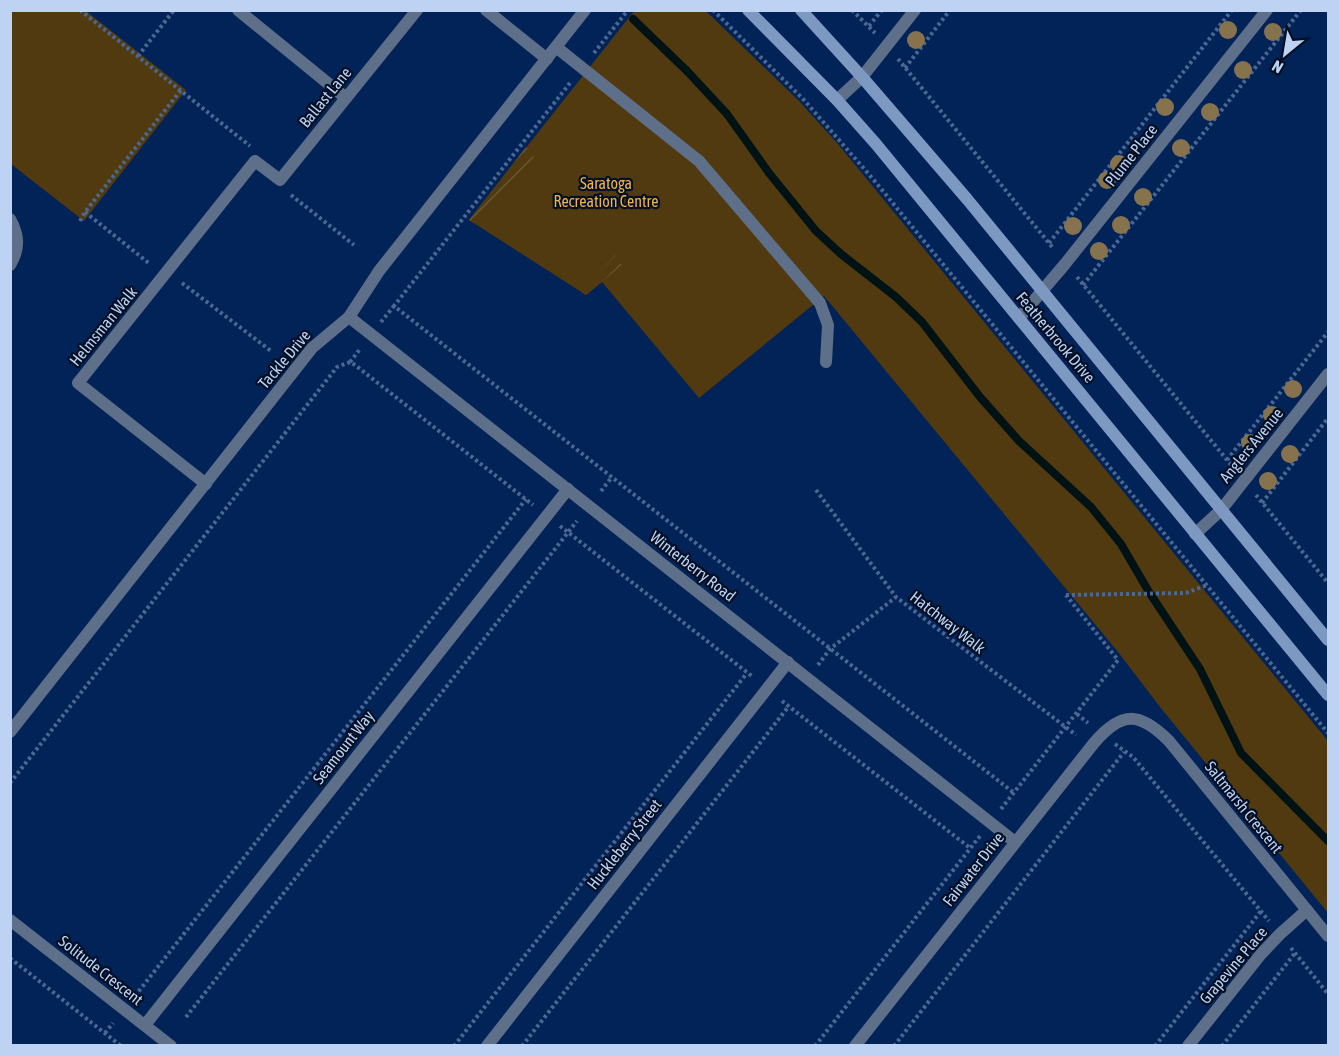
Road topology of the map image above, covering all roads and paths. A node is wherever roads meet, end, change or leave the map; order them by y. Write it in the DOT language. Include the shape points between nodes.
graph roads {
  1 [pos="80,10"];
  2 [pos="174,10"];
  3 [pos="238,10"];
  4 [pos="417,10"];
  5 [pos="486,10"];
  6 [pos="585,10"];
  7 [pos="628,10"];
  8 [pos="713,10"];
  9 [pos="748,10"];
  10 [pos="801,10"];
  11 [pos="852,10"];
  12 [pos="882,10"];
  13 [pos="915,10"];
  14 [pos="950,10"];
  15 [pos="1232,10"];
  16 [pos="1267,10"];
  17 [pos="1301,10"];
  18 [pos="869,26"];
  19 [pos="887,46"];
  20 [pos="556,47"];
  21 [pos="138,56"];
  22 [pos="547,59"];
  23 [pos="582,68"];
  24 [pos="905,68"];
  25 [pos="862,77"];
  26 [pos="181,90"];
  27 [pos="346,98"];
  28 [pos="837,100"];
  29 [pos="255,161"];
  30 [pos="280,180"];
  31 [pos="10,219"];
  32 [pos="80,221"];
  33 [pos="1048,243"];
  34 [pos="354,245"];
  35 [pos="1065,264"];
  36 [pos="10,265"];
  37 [pos="1083,285"];
  38 [pos="1043,291"];
  39 [pos="349,317"];
  40 [pos="1019,318"];
  41 [pos="1329,332"];
  42 [pos="826,362"];
  43 [pos="1329,374"];
  44 [pos="1329,418"];
  45 [pos="1227,460"];
  46 [pos="612,477"];
  47 [pos="1245,480"];
  48 [pos="206,484"];
  49 [pos="568,489"];
  50 [pos="816,490"];
  51 [pos="526,499"];
  52 [pos="1262,503"];
  53 [pos="589,506"];
  54 [pos="1221,510"];
  55 [pos="1196,534"];
  56 [pos="1329,583"];
  57 [pos="1207,585"];
  58 [pos="896,597"];
  59 [pos="1329,640"];
  60 [pos="830,649"];
  61 [pos="788,662"];
  62 [pos="747,673"];
  63 [pos="808,678"];
  64 [pos="1329,695"];
  65 [pos="789,706"];
  66 [pos="1077,714"];
  67 [pos="1123,719"];
  68 [pos="1066,728"];
  69 [pos="10,732"];
  70 [pos="1102,733"];
  71 [pos="1329,733"];
  72 [pos="1090,747"];
  73 [pos="1124,752"];
  74 [pos="1014,793"];
  75 [pos="991,822"];
  76 [pos="1016,842"];
  77 [pos="1307,910"];
  78 [pos="1261,911"];
  79 [pos="10,920"];
  80 [pos="1280,934"];
  81 [pos="1329,936"];
  82 [pos="1295,953"];
  83 [pos="10,958"];
  84 [pos="1329,994"];
  85 [pos="124,1009"];
  86 [pos="186,1017"];
  87 [pos="145,1025"];
  88 [pos="105,1033"];
  89 [pos="121,1046"];
  90 [pos="171,1046"];
  91 [pos="454,1046"];
  92 [pos="487,1046"];
  93 [pos="522,1046"];
  94 [pos="815,1046"];
  95 [pos="855,1046"];
  96 [pos="894,1046"];
  97 [pos="1155,1046"];
  98 [pos="1188,1046"];
  99 [pos="1222,1046"];
  1 -- 21 [label="path"];
  2 -- 21 [label="path"];
  3 -- 27 [label="street"];
  4 -- 27 [label="street, Ballast Lane"];
  5 -- 22 [label="street"];
  6 -- 20 [label="street, Tackle Drive"];
  7 -- 23 [label="path"];
  8 -- 57 [label="path" via="804,100 873,179"];
  9 -- 28 [label="street, Featherbrook Drive"];
  10 -- 25 [label="street, Featherbrook Drive"];
  11 -- 18 [label="path"];
  12 -- 18 [label="path"];
  13 -- 19 [label="street"];
  14 -- 24 [label="path"];
  15 -- 33 [label="path"];
  16 -- 35 [label="street, Plume Place"];
  17 -- 37 [label="path"];
  18 -- 19 [label="path"];
  19 -- 24 [label="path"];
  19 -- 25 [label="street"];
  20 -- 22 [label="street, Tackle Drive"];
  20 -- 23 [label="street"];
  21 -- 26 [label="path"];
  22 -- 39 [label="street, Tackle Drive" via="379,271"];
  23 -- 42 [label="street" via="699,161 820,303 828,325"];
  23 -- 46 [label="path" via="394,306"];
  24 -- 33 [label="path"];
  25 -- 28 [label="street"];
  25 -- 38 [label="street, Featherbrook Drive"];
  26 -- 29 [label="path" via="249,145"];
  26 -- 32 [label="path"];
  27 -- 30 [label="street, Ballast Lane"];
  28 -- 40 [label="street, Featherbrook Drive"];
  29 -- 30 [label="street"];
  29 -- 48 [label="street, Helmsman Walk" via="78,383"];
  30 -- 34 [label="path" via="291,194"];
  31 -- 36 [label="street" via="18,241"];
  33 -- 35 [label="path"];
  35 -- 37 [label="path"];
  35 -- 38 [label="street, Plume Place"];
  37 -- 45 [label="path"];
  38 -- 40 [label="street, Plume Place"];
  38 -- 54 [label="street, Featherbrook Drive"];
  39 -- 48 [label="street, Tackle Drive" via="312,348"];
  39 -- 49 [label="street, Winterberry Road"];
  40 -- 55 [label="street, Featherbrook Drive"];
  41 -- 45 [label="path"];
  43 -- 47 [label="street, Anglers Avenue"];
  44 -- 52 [label="path"];
  45 -- 47 [label="path"];
  46 -- 53 [label="path"];
  46 -- 60 [label="path"];
  47 -- 52 [label="path"];
  47 -- 54 [label="street, Anglers Avenue"];
  48 -- 69 [label="street, Tackle Drive"];
  49 -- 53 [label="street, Winterberry Road"];
  49 -- 87 [label="street, Seamount Way"];
  50 -- 58 [label="path, Hatchway Walk"];
  51 -- 85 [label="path"];
  52 -- 56 [label="path"];
  53 -- 61 [label="street, Winterberry Road"];
  53 -- 86 [label="path"];
  54 -- 55 [label="street, Anglers Avenue"];
  54 -- 59 [label="street, Featherbrook Drive"];
  55 -- 64 [label="street, Featherbrook Drive"];
  57 -- 66 [label="path" via="1186,593 1066,595 1118,660"];
  57 -- 71 [label="path"];
  58 -- 60 [label="path"];
  58 -- 68 [label="path, Hatchway Walk"];
  60 -- 63 [label="path"];
  60 -- 74 [label="path"];
  61 -- 63 [label="street, Winterberry Road"];
  61 -- 92 [label="street, Huckleberry Street"];
  62 -- 91 [label="path"];
  63 -- 75 [label="street, Winterberry Road"];
  65 -- 93 [label="path"];
  66 -- 68 [label="path"];
  66 -- 70 [label="path"];
  67 -- 70 [label="street, Fairwater Drive"];
  67 -- 77 [label="street, Saltmarsh Crescent" via="1133,717 1149,723 1169,741"];
  68 -- 72 [label="path, Hatchway Walk"];
  68 -- 74 [label="path"];
  70 -- 72 [label="street, Fairwater Drive"];
  70 -- 73 [label="path"];
  72 -- 76 [label="street, Fairwater Drive"];
  73 -- 78 [label="path" via="1133,757"];
  73 -- 96 [label="path"];
  74 -- 75 [label="path"];
  75 -- 76 [label="street, Winterberry Road"];
  75 -- 94 [label="path"];
  76 -- 95 [label="street, Fairwater Drive"];
  77 -- 80 [label="street, Grapevine Place"];
  77 -- 81 [label="street, Saltmarsh Crescent"];
  78 -- 80 [label="path"];
  78 -- 97 [label="path"];
  79 -- 85 [label="street, Solitude Crescent"];
  80 -- 82 [label="path"];
  80 -- 98 [label="street, Grapevine Place"];
  82 -- 84 [label="path"];
  82 -- 99 [label="path"];
  83 -- 88 [label="path"];
  85 -- 87 [label="street, Solitude Crescent"];
  85 -- 88 [label="path"];
  87 -- 90 [label="street, Solitude Crescent"];
  88 -- 89 [label="path"];
}
